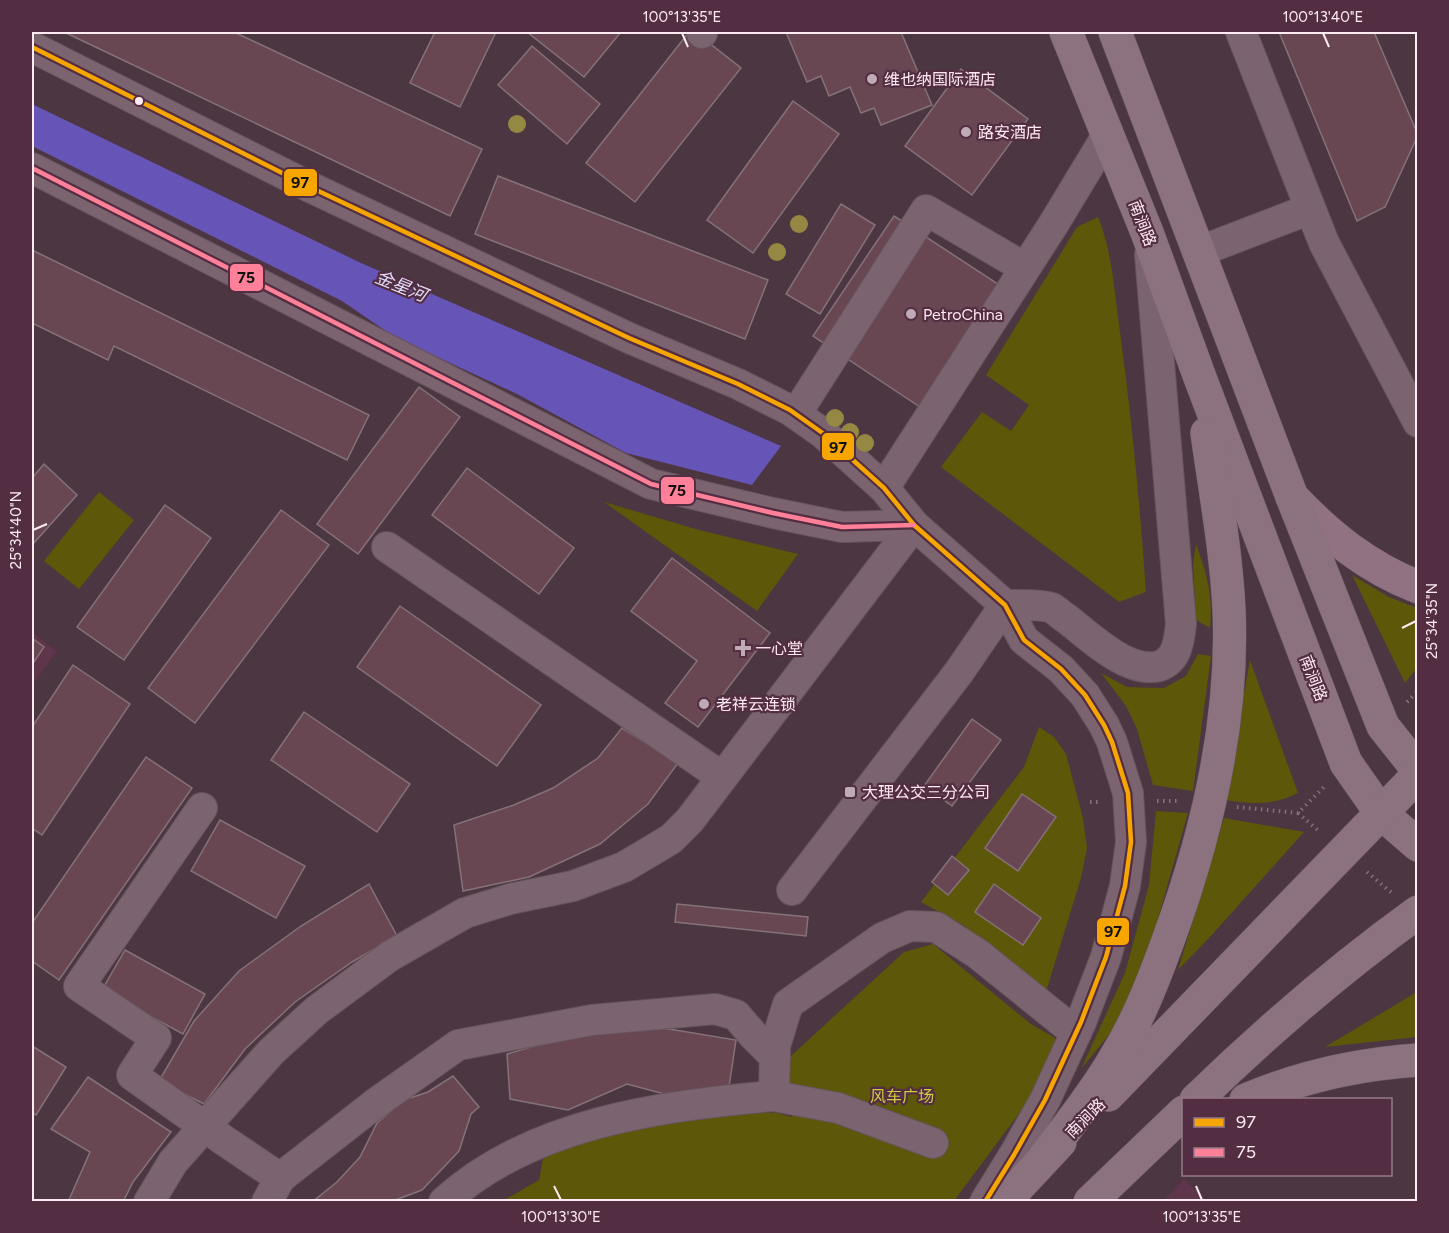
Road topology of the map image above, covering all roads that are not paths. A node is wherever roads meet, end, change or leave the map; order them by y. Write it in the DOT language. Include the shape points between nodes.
graph roads {
  1 [pos="1066,32"];
  2 [pos="1114,32"];
  3 [pos="1241,32"];
  4 [pos="32,48"];
  5 [pos="1108,134"];
  6 [pos="32,168"];
  7 [pos="1310,209"];
  8 [pos="1148,235"];
  9 [pos="1198,252"];
  10 [pos="1025,268"];
  11 [pos="1199,375"];
  12 [pos="796,414"];
  13 [pos="1418,422"];
  14 [pos="884,488"];
  15 [pos="1292,497"];
  16 [pos="914,525"];
  17 [pos="387,547"];
  18 [pos="1418,587"];
  19 [pos="1005,605"];
  20 [pos="1418,770"];
  21 [pos="1418,775"];
  22 [pos="722,777"];
  23 [pos="202,808"];
  24 [pos="1381,813"];
  25 [pos="1418,845"];
  26 [pos="792,890"];
  27 [pos="1418,912"];
  28 [pos="1076,1033"];
  29 [pos="775,1057"];
  30 [pos="1418,1059"];
  31 [pos="774,1096"];
  32 [pos="1198,1098"];
  33 [pos="1251,1098"];
  34 [pos="1182,1114"];
  35 [pos="204,1126"];
  36 [pos="1182,1132"];
  37 [pos="933,1143"];
  38 [pos="1044,1158"];
  39 [pos="1117,1175"];
  40 [pos="273,1190"];
  41 [pos="149,1202"];
  42 [pos="444,1202"];
  43 [pos="985,1202"];
  44 [pos="1004,1202"];
  45 [pos="1090,1202"];
  1 -- 5 [label="highway, 南涧路"];
  2 -- 9 [label="highway"];
  3 -- 7 [label="street"];
  4 -- 12 [label="street" via="323,193"];
  5 -- 8 [label="highway, 南涧路"];
  5 -- 10 [label="street"];
  6 -- 16 [label="street" via="651,484 842,527"];
  7 -- 9 [label="street"];
  7 -- 13 [label="street"];
  8 -- 11 [label="highway, 南涧路"];
  8 -- 19 [label="street" via="1181,624 1179,645 1168,662 1141,666 1117,656 1051,608"];
  9 -- 15 [label="highway"];
  10 -- 12 [label="street" via="926,210"];
  10 -- 14 [label="street"];
  11 -- 24 [label="highway, 南涧路" via="1346,764"];
  11 -- 38 [label="highway" via="1227,577 1230,642 1226,707 1209,805 1174,924 1135,1021 1108,1071"];
  12 -- 14 [label="street"];
  14 -- 16 [label="street"];
  15 -- 18 [label="main road" via="1361,559"];
  15 -- 20 [label="highway" via="1383,726"];
  16 -- 19 [label="street"];
  16 -- 22 [label="street"];
  17 -- 22 [label="street"];
  19 -- 26 [label="street" via="959,672"];
  19 -- 28 [label="street" via="1024,640 1061,669 1095,709 1116,752 1129,802 1130,856 1122,902 1106,957"];
  21 -- 24 [label="highway"];
  22 -- 35 [label="street" via="671,839 624,867 573,886 465,913 390,956 317,1010 271,1052"];
  23 -- 35 [label="street" via="79,986 156,1038 132,1075"];
  24 -- 25 [label="highway"];
  24 -- 38 [label="highway, 南涧路"];
  27 -- 32 [label="highway" via="1350,962"];
  28 -- 29 [label="street" via="978,954 936,927 910,926 882,938 788,1004"];
  28 -- 43 [label="street" via="1045,1100"];
  29 -- 31 [label="street"];
  29 -- 40 [label="street" via="736,1015 715,1009 592,1020 458,1045 376,1103"];
  30 -- 33 [label="highway" via="1329,1073"];
  31 -- 37 [label="street" via="838,1108"];
  31 -- 42 [label="street" via="650,1111 572,1129 506,1159"];
  34 -- 39 [label="highway"];
  35 -- 40 [label="street"];
  35 -- 41 [label="street" via="173,1162"];
  36 -- 39 [label="highway"];
  38 -- 44 [label="highway, 南涧路"];
  39 -- 45 [label="highway"];
}
